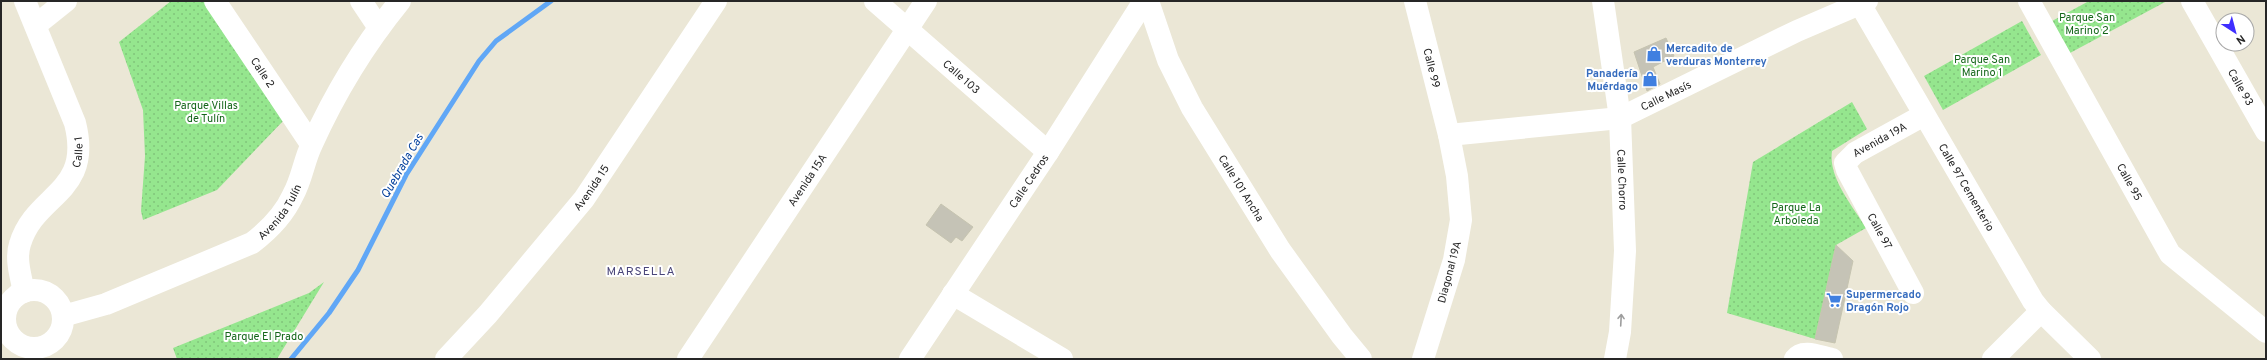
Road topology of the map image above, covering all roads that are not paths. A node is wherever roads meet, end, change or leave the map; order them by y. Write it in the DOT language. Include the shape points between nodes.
graph roads {
  1 [pos="25,1"];
  2 [pos="66,1"];
  3 [pos="215,1"];
  4 [pos="361,1"];
  5 [pos="400,1"];
  6 [pos="716,1"];
  7 [pos="875,1"];
  8 [pos="926,1"];
  9 [pos="1144,1"];
  10 [pos="1148,1"];
  11 [pos="1415,1"];
  12 [pos="1603,1"];
  13 [pos="2029,1"];
  14 [pos="2192,1"];
  15 [pos="1863,2"];
  16 [pos="36,25"];
  17 [pos="379,28"];
  18 [pos="908,31"];
  19 [pos="1924,115"];
  20 [pos="1620,118"];
  21 [pos="2266,131"];
  22 [pos="1449,135"];
  23 [pos="312,144"];
  24 [pos="1048,152"];
  25 [pos="1847,170"];
  26 [pos="24,292"];
  27 [pos="1913,293"];
  28 [pos="954,294"];
  29 [pos="2041,311"];
  30 [pos="4,313"];
  31 [pos="63,316"];
  32 [pos="2266,332"];
  33 [pos="1,346"];
  34 [pos="23,346"];
  35 [pos="1796,358"];
  36 [pos="446,359"];
  37 [pos="688,359"];
  38 [pos="910,359"];
  39 [pos="1062,359"];
  40 [pos="1361,359"];
  41 [pos="1423,359"];
  42 [pos="1615,359"];
  43 [pos="1832,359"];
  44 [pos="1993,359"];
  45 [pos="2090,359"];
  1 -- 16 [label="street, Calle 1"];
  2 -- 16 [label="street"];
  3 -- 23 [label="street, Calle 2"];
  4 -- 17 [label="street"];
  5 -- 17 [label="street, Avenida Tulín"];
  6 -- 36 [label="street, Avenida 15" via="584,199 488,314"];
  7 -- 18 [label="street, Calle 103"];
  8 -- 18 [label="street, Avenida 15A"];
  9 -- 24 [label="street, Calle Cedros"];
  10 -- 40 [label="street, Calle 101 Ancha" via="1168,60 1192,108 1280,250"];
  11 -- 22 [label="street, Calle 99"];
  12 -- 20 [label="street, Calle Chorro"];
  13 -- 32 [label="street, Calle 95" via="2170,254"];
  14 -- 21 [label="street, Calle 93"];
  15 -- 19 [label="street, Calle 97 Cementerio"];
  15 -- 20 [label="street, Calle Masís"];
  16 -- 26 [label="street, Calle 1" via="80,140 78,157 70,179 26,229 19,244 18,258"];
  17 -- 23 [label="street, Avenida Tulín" via="345,80"];
  18 -- 24 [label="street, Calle 103"];
  18 -- 37 [label="street, Avenida 15A"];
  19 -- 25 [label="street, Avenida 19A" via="1848,158 1845,163"];
  19 -- 29 [label="street, Calle 97 Cementerio"];
  20 -- 22 [label="street, Calle Masís"];
  42 -- 20 [label="street, Calle Chorro, one-way" via="1620,332 1625,251"];
  22 -- 41 [label="street, Diagonal 19A" via="1457,176 1461,220 1454,260"];
  23 -- 31 [label="street, Avenida Tulín" via="294,195 268,231 257,239 106,304"];
  24 -- 28 [label="street, Calle Cedros"];
  25 -- 27 [label="street, Calle 97"];
  26 -- 30 [label="street"];
  26 -- 31 [label="street" via="37,290 50,294 57,300"];
  28 -- 38 [label="street, Calle Cedros"];
  28 -- 39 [label="street"];
  29 -- 44 [label="street"];
  29 -- 45 [label="street, Calle 97 Cementerio"];
  30 -- 34 [label="street" via="11,336"];
  31 -- 34 [label="street" via="58,335 51,342 42,346"];
  33 -- 34 [label="street"];
  35 -- 43 [label="street" via="1806,353"];
}
